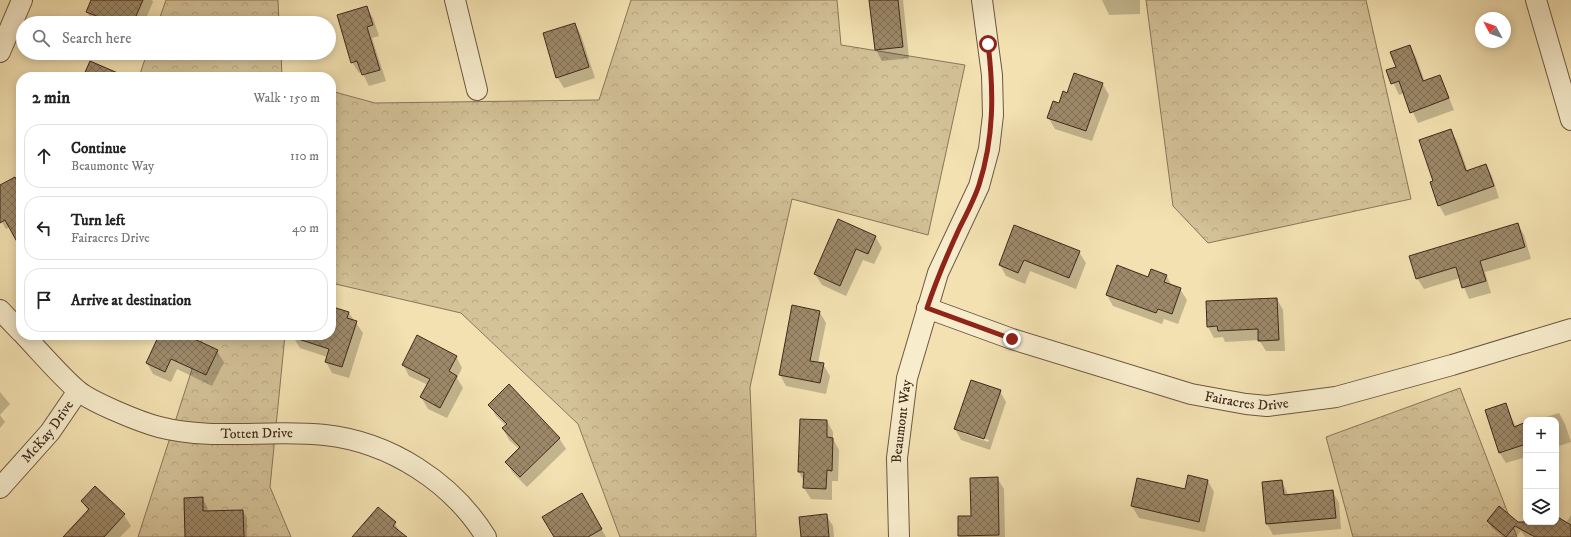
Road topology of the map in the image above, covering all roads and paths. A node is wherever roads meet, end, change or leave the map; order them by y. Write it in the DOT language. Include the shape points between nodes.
graph roads {
  1 [pos="22,0"];
  2 [pos="455,0"];
  3 [pos="982,0"];
  4 [pos="1536,0"];
  5 [pos="0,52"];
  6 [pos="477,90"];
  7 [pos="1571,120"];
  8 [pos="927,308"];
  9 [pos="0,310"];
  10 [pos="16,327"];
  11 [pos="1571,329"];
  12 [pos="29,340"];
  13 [pos="78,390"];
  14 [pos="0,488"];
  15 [pos="486,537"];
  16 [pos="899,537"];
  1 -- 5 [label="street"];
  2 -- 6 [label="street"];
  3 -- 8 [label="street, Beaumont Way" via="992,75 993,115 988,149 979,186 938,273"];
  4 -- 7 [label="street"];
  8 -- 11 [label="street, Fairacres Drive" via="1012,339 1191,394 1267,406 1336,397"];
  8 -- 16 [label="street, Beaumont Way" via="907,378 897,458"];
  9 -- 10 [label="street"];
  12 -- 13 [label="street, Totten Drive"];
  13 -- 14 [label="street, McKay Drive" via="50,432"];
  13 -- 15 [label="street, Totten Drive" via="114,410 159,427 199,433 324,435 386,450 421,470 451,496 476,522"];
}
